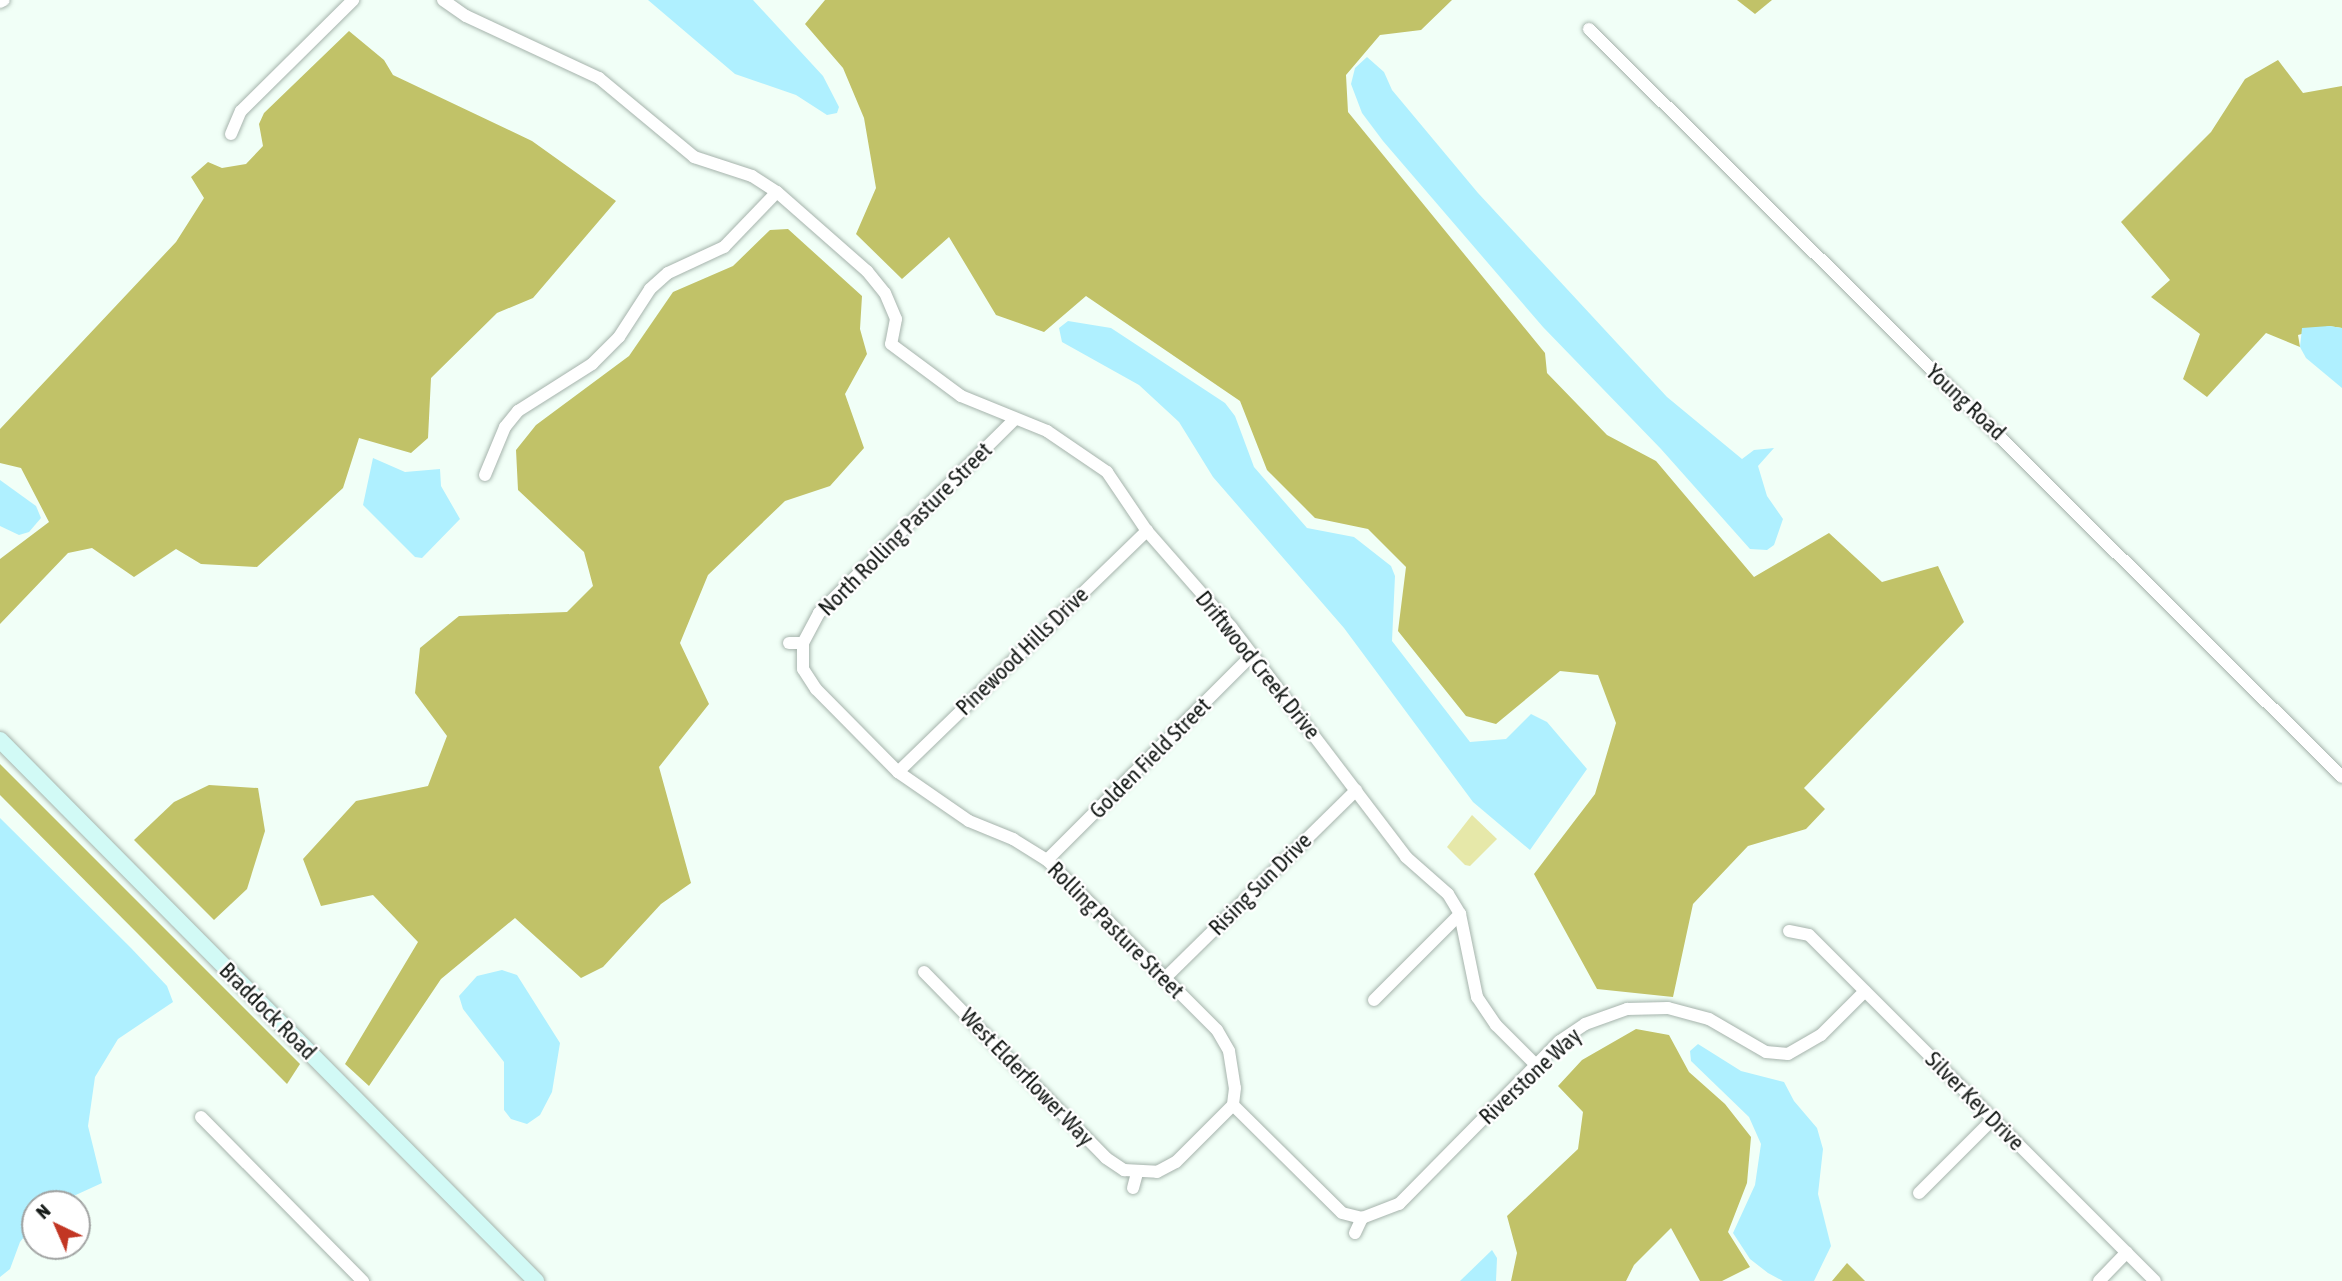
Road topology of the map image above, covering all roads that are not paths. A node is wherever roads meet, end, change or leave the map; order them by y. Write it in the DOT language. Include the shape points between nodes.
graph roads {
  1 [pos="352,0"];
  2 [pos="443,0"];
  3 [pos="1589,29"];
  4 [pos="231,134"];
  5 [pos="777,192"];
  6 [pos="1015,419"];
  7 [pos="485,475"];
  8 [pos="1147,531"];
  9 [pos="789,643"];
  10 [pos="803,643"];
  11 [pos="1252,655"];
  12 [pos="0,740"];
  13 [pos="898,772"];
  14 [pos="2342,777"];
  15 [pos="1356,790"];
  16 [pos="1047,860"];
  17 [pos="1460,914"];
  18 [pos="1789,931"];
  19 [pos="924,972"];
  20 [pos="1165,978"];
  21 [pos="1865,991"];
  22 [pos="1374,1000"];
  23 [pos="1537,1066"];
  24 [pos="1233,1105"];
  25 [pos="201,1117"];
  26 [pos="1993,1119"];
  27 [pos="1137,1173"];
  28 [pos="1133,1188"];
  29 [pos="1919,1193"];
  30 [pos="1362,1218"];
  31 [pos="1355,1233"];
  32 [pos="2127,1252"];
  33 [pos="363,1281"];
  34 [pos="536,1281"];
  35 [pos="2099,1281"];
  36 [pos="2155,1281"];
  1 -- 4 [label="street" via="241,111"];
  2 -- 5 [label="street" via="466,16 599,78 694,157 752,176"];
  3 -- 14 [label="street, Young Road"];
  5 -- 6 [label="street, Driftwood Creek Drive" via="867,271 885,293 895,319 891,344 961,396"];
  5 -- 7 [label="street" via="724,247 668,273 650,289 619,337 592,364 518,411 505,427"];
  6 -- 8 [label="street, Driftwood Creek Drive" via="1075,448 1107,472"];
  6 -- 10 [label="street, North Rolling Pasture Street" via="819,613"];
  8 -- 11 [label="street, Driftwood Creek Drive"];
  8 -- 13 [label="street, Pinewood Hills Drive"];
  9 -- 10 [label="street"];
  10 -- 13 [label="street, Rolling Pasture Street" via="803,669 816,689"];
  11 -- 15 [label="street, Driftwood Creek Drive"];
  11 -- 16 [label="street, Golden Field Street"];
  12 -- 34 [label="street, Braddock Road"];
  13 -- 16 [label="street, Rolling Pasture Street" via="969,821 1013,839"];
  15 -- 17 [label="street, Driftwood Creek Drive" via="1406,857 1448,894"];
  15 -- 20 [label="street, Rising Sun Drive"];
  16 -- 20 [label="street, Rolling Pasture Street"];
  17 -- 22 [label="street"];
  17 -- 23 [label="street, Driftwood Creek Drive" via="1478,997 1496,1025"];
  18 -- 21 [label="street, Silver Key Drive" via="1809,935"];
  19 -- 27 [label="street, West Elderflower Way" via="1106,1157"];
  20 -- 24 [label="street, Rolling Pasture Street" via="1217,1030 1229,1051 1236,1088"];
  21 -- 23 [label="street, Riverstone Way" via="1821,1035 1788,1054 1755,1048 1709,1019 1668,1008 1627,1009 1585,1024"];
  21 -- 26 [label="street, Silver Key Drive"];
  23 -- 30 [label="street, Riverstone Way" via="1399,1204"];
  24 -- 27 [label="street" via="1176,1161 1157,1172"];
  24 -- 30 [label="street" via="1327,1201 1342,1213"];
  25 -- 33 [label="street"];
  26 -- 29 [label="street"];
  26 -- 32 [label="street, Silver Key Drive"];
  27 -- 28 [label="street"];
  30 -- 31 [label="street"];
  32 -- 35 [label="street"];
  32 -- 36 [label="street, Silver Key Drive"];
}
